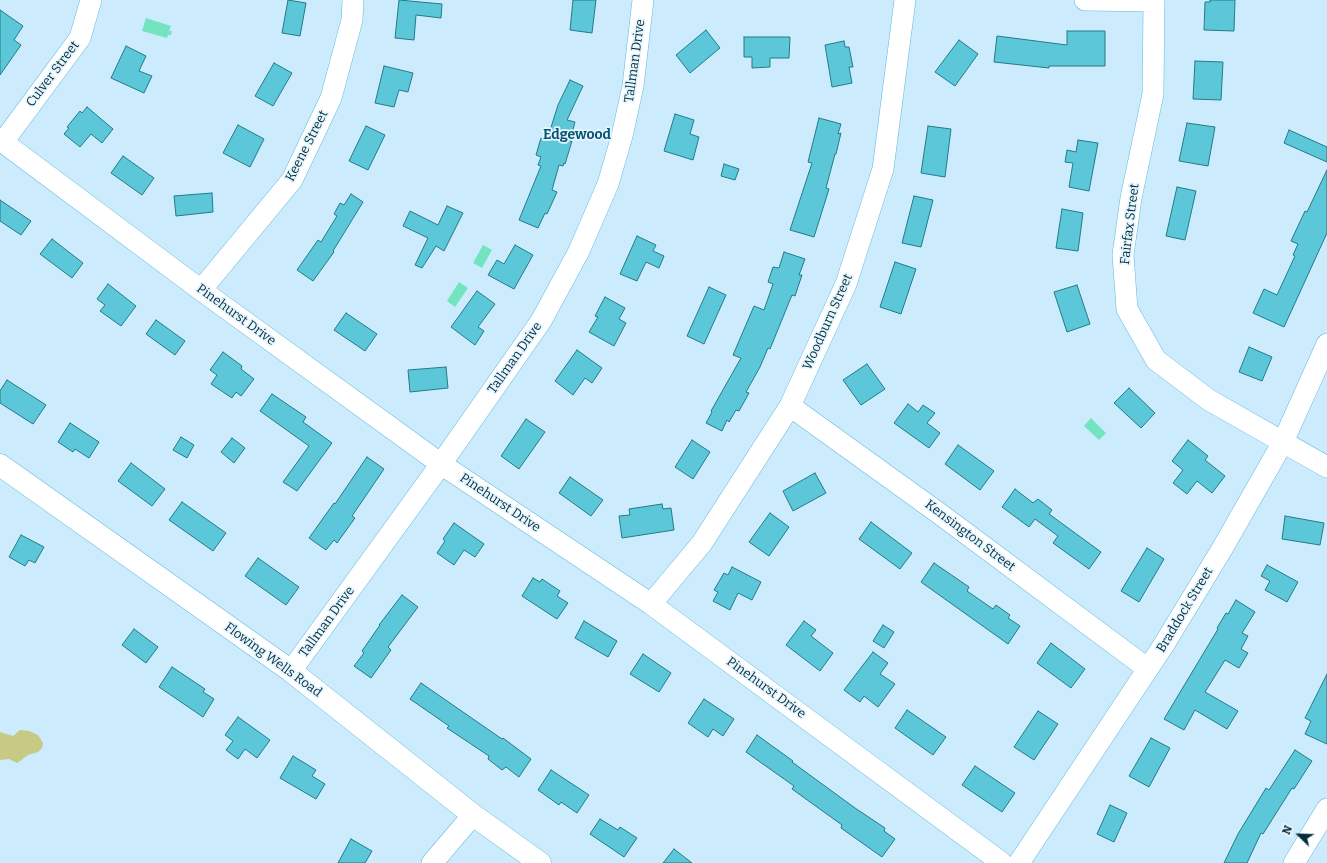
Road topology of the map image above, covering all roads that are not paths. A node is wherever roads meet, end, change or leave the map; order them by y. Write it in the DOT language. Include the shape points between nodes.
graph roads {
  1 [pos="91,0"];
  2 [pos="353,0"];
  3 [pos="643,0"];
  4 [pos="905,0"];
  5 [pos="1085,0"];
  6 [pos="1154,1"];
  7 [pos="1,141"];
  8 [pos="201,290"];
  9 [pos="1327,344"];
  10 [pos="790,406"];
  11 [pos="1283,442"];
  12 [pos="441,464"];
  13 [pos="0,465"];
  14 [pos="1327,467"];
  15 [pos="651,604"];
  16 [pos="1148,669"];
  17 [pos="291,671"];
  18 [pos="1327,809"];
  19 [pos="473,815"];
  20 [pos="432,863"];
  21 [pos="540,863"];
  22 [pos="1002,863"];
  23 [pos="1019,863"];
  24 [pos="1294,863"];
  1 -- 7 [label="street, Culver Street" via="80,38"];
  2 -- 8 [label="street, Keene Street" via="352,20 331,98 292,180"];
  3 -- 12 [label="street, Tallman Drive" via="633,86 622,136 608,184 579,251 541,321"];
  4 -- 10 [label="street, Woodburn Street" via="883,169 846,284"];
  5 -- 6 [label="street"];
  6 -- 11 [label="street, Fairfax Street" via="1153,94 1131,198 1123,255 1126,309 1156,360 1209,400"];
  7 -- 8 [label="street, Pinehurst Drive"];
  8 -- 12 [label="street, Pinehurst Drive"];
  9 -- 11 [label="street, Braddock Street"];
  10 -- 15 [label="street, Woodburn Street" via="702,543"];
  10 -- 16 [label="street, Kensington Street"];
  11 -- 14 [label="street, Fairfax Street"];
  11 -- 16 [label="street, Braddock Street" via="1222,549"];
  12 -- 15 [label="street, Pinehurst Drive"];
  12 -- 17 [label="street, Tallman Drive"];
  13 -- 17 [label="main road, Flowing Wells Road"];
  15 -- 22 [label="street, Pinehurst Drive"];
  16 -- 23 [label="street, Braddock Street"];
  17 -- 19 [label="main road, Flowing Wells Road"];
  18 -- 24 [label="street"];
  19 -- 20 [label="street"];
  19 -- 21 [label="main road, Flowing Wells Road"];
}
